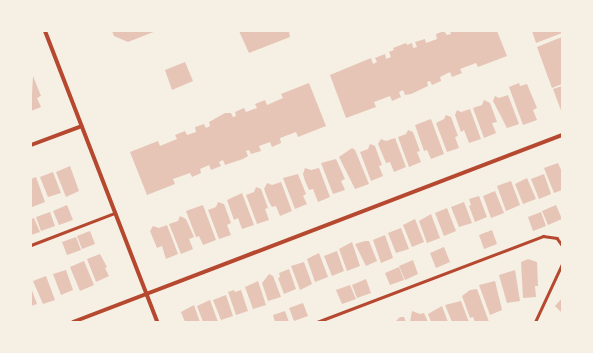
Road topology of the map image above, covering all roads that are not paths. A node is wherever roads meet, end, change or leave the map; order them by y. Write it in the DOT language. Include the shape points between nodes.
graph roads {
  1 [pos="45,31"];
  2 [pos="82,126"];
  3 [pos="562,135"];
  4 [pos="31,145"];
  5 [pos="115,213"];
  6 [pos="31,245"];
  7 [pos="562,245"];
  8 [pos="562,264"];
  9 [pos="146,294"];
  10 [pos="73,322"];
  11 [pos="157,322"];
  12 [pos="316,322"];
  13 [pos="535,322"];
  1 -- 2 [label="street"];
  2 -- 4 [label="street"];
  2 -- 5 [label="street"];
  3 -- 9 [label="street"];
  5 -- 6 [label="lane"];
  5 -- 9 [label="street"];
  7 -- 12 [label="lane" via="557,238 543,236"];
  8 -- 13 [label="lane"];
  9 -- 10 [label="street"];
  9 -- 11 [label="street"];
}
